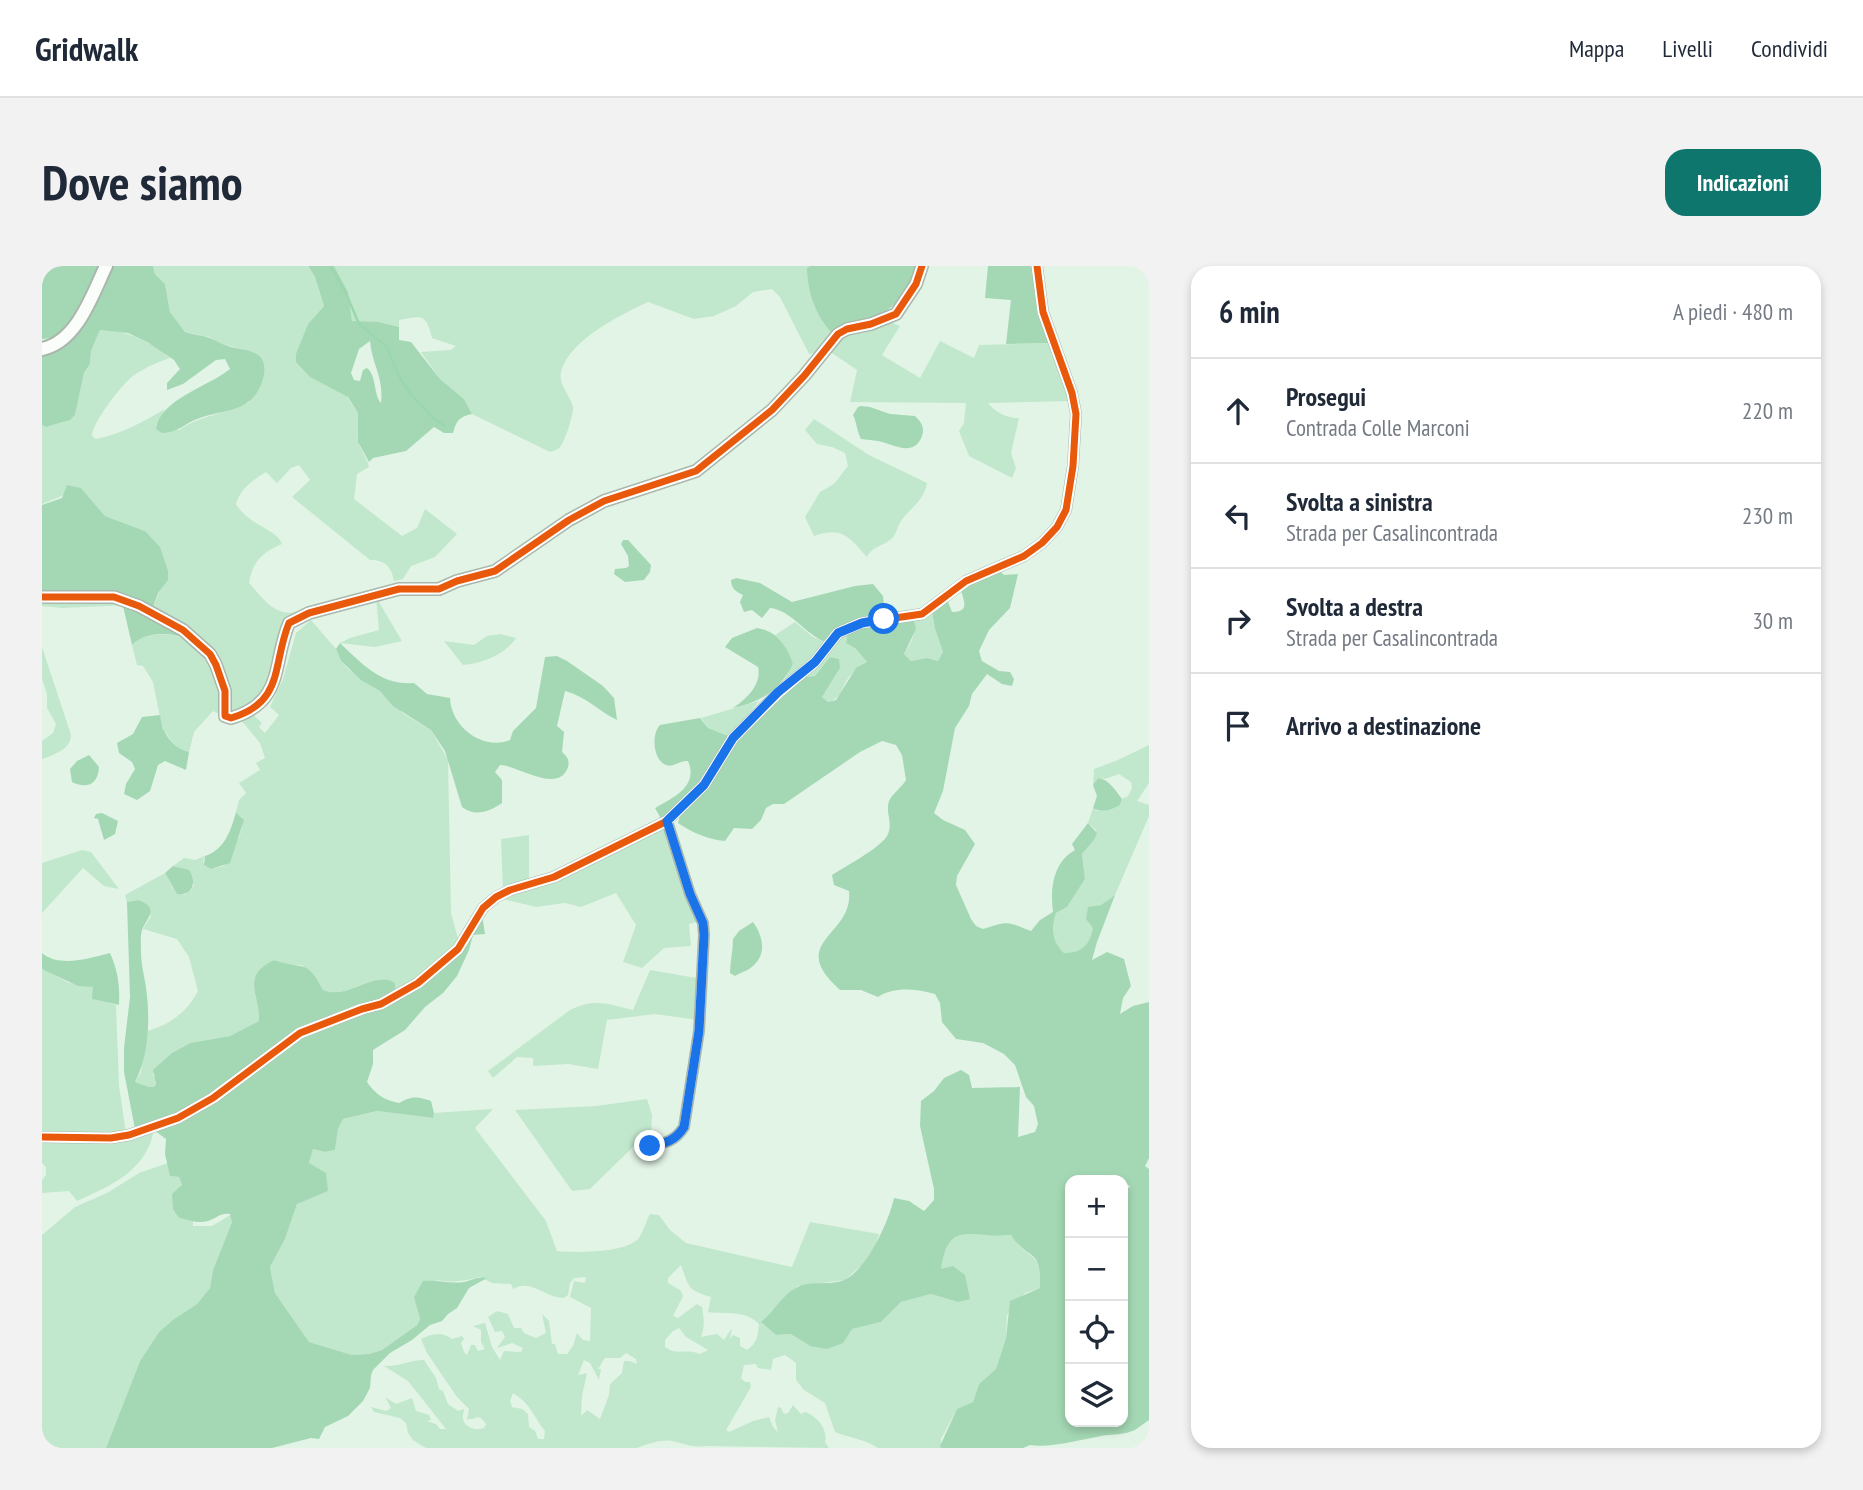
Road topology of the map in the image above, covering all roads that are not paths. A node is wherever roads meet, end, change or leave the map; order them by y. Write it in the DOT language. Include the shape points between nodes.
graph roads {
  1 [pos="106,266"];
  2 [pos="922,266"];
  3 [pos="1037,266"];
  4 [pos="42,349"];
  5 [pos="42,597"];
  6 [pos="667,821"];
  7 [pos="42,1137"];
  8 [pos="650,1146"];
  1 -- 4 [label="main road" via="70,332"];
  2 -- 5 [label="street" via="896,314 838,334 772,410 696,471 604,501 495,571 439,589 399,589 289,622 270,689 261,704 238,716 225,716 225,691 216,665 183,630 114,597"];
  3 -- 6 [label="street" via="1043,312 1076,414 1070,488 1057,527 1024,556 966,581 922,614 862,623 838,633 815,662 733,738 704,785"];
  6 -- 7 [label="street" via="566,872 496,897 483,908 458,949 418,983 381,1004 300,1033 213,1098 178,1118 111,1138"];
  6 -- 8 [label="street" via="703,923 703,974 684,1127 669,1143"];
}
